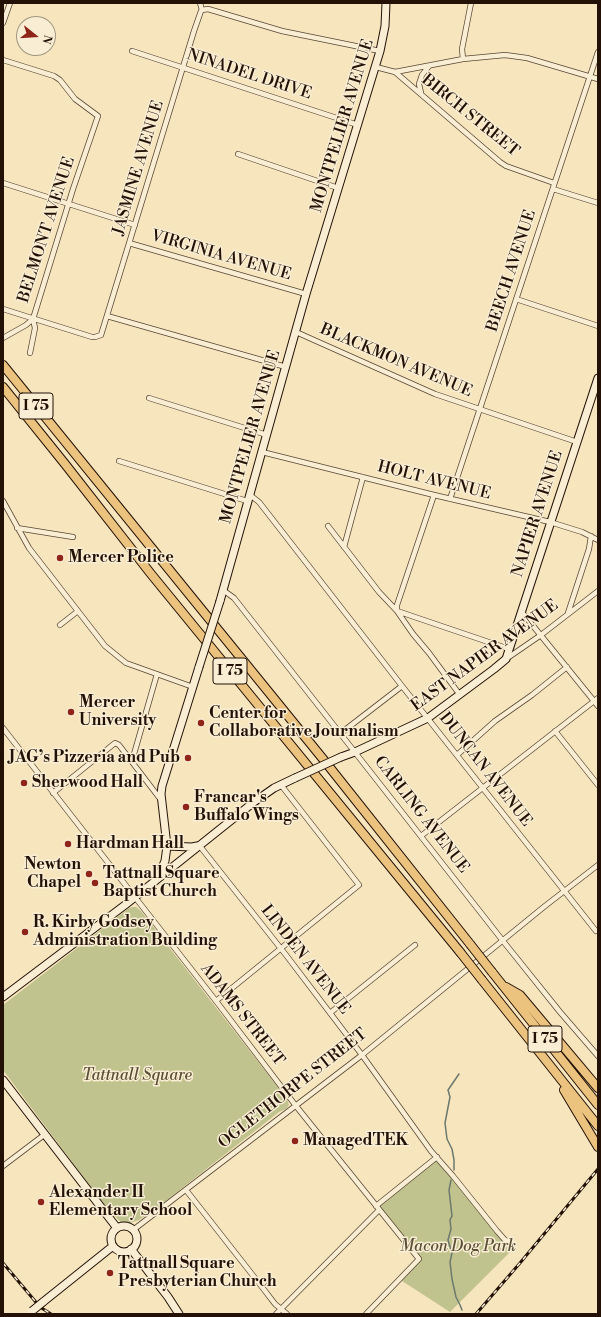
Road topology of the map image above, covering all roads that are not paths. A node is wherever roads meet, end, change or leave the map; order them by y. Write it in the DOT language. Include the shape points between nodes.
graph roads {
  1 [pos="10,3"];
  2 [pos="200,3"];
  3 [pos="386,3"];
  4 [pos="471,3"];
  5 [pos="202,10"];
  6 [pos="3,23"];
  7 [pos="132,51"];
  8 [pos="380,52"];
  9 [pos="598,52"];
  10 [pos="463,59"];
  11 [pos="3,60"];
  12 [pos="429,66"];
  13 [pos="183,67"];
  14 [pos="376,67"];
  15 [pos="395,72"];
  16 [pos="590,77"];
  17 [pos="598,79"];
  18 [pos="421,94"];
  19 [pos="358,125"];
  20 [pos="238,154"];
  21 [pos="554,183"];
  22 [pos="3,184"];
  23 [pos="338,188"];
  24 [pos="553,189"];
  25 [pos="69,204"];
  26 [pos="598,204"];
  27 [pos="135,226"];
  28 [pos="129,243"];
  29 [pos="306,294"];
  30 [pos="516,299"];
  31 [pos="3,309"];
  32 [pos="108,316"];
  33 [pos="33,319"];
  34 [pos="598,326"];
  35 [pos="296,332"];
  36 [pos="4,337"];
  37 [pos="30,353"];
  38 [pos="3,365"];
  39 [pos="286,368"];
  40 [pos="598,378"];
  41 [pos="3,387"];
  42 [pos="3,393"];
  43 [pos="149,398"];
  44 [pos="18,406"];
  45 [pos="479,410"];
  46 [pos="267,435"];
  47 [pos="577,442"];
  48 [pos="262,452"];
  49 [pos="119,461"];
  50 [pos="363,477"];
  51 [pos="434,495"];
  52 [pos="248,498"];
  53 [pos="450,499"];
  54 [pos="3,501"];
  55 [pos="550,522"];
  56 [pos="328,526"];
  57 [pos="17,528"];
  58 [pos="591,536"];
  59 [pos="72,538"];
  60 [pos="598,540"];
  61 [pos="344,547"];
  62 [pos="223,590"];
  63 [pos="598,590"];
  64 [pos="78,611"];
  65 [pos="397,611"];
  66 [pos="521,611"];
  67 [pos="567,614"];
  68 [pos="60,624"];
  69 [pos="541,635"];
  70 [pos="509,649"];
  71 [pos="506,659"];
  72 [pos="567,667"];
  73 [pos="158,674"];
  74 [pos="402,686"];
  75 [pos="193,687"];
  76 [pos="460,695"];
  77 [pos="596,700"];
  78 [pos="598,706"];
  79 [pos="428,718"];
  80 [pos="3,728"];
  81 [pos="555,732"];
  82 [pos="341,733"];
  83 [pos="355,752"];
  84 [pos="457,755"];
  85 [pos="132,761"];
  86 [pos="281,785"];
  87 [pos="598,785"];
  88 [pos="483,788"];
  89 [pos="53,793"];
  90 [pos="162,801"];
  91 [pos="421,836"];
  92 [pos="199,845"];
  93 [pos="167,846"];
  94 [pos="598,865"];
  95 [pos="157,879"];
  96 [pos="565,892"];
  97 [pos="134,898"];
  98 [pos="596,931"];
  99 [pos="502,941"];
  100 [pos="415,945"];
  101 [pos="280,948"];
  102 [pos="501,984"];
  103 [pos="3,997"];
  104 [pos="216,1001"];
  105 [pos="330,1013"];
  106 [pos="597,1054"];
  107 [pos="362,1055"];
  108 [pos="553,1070"];
  109 [pos="3,1080"];
  110 [pos="598,1088"];
  111 [pos="598,1105"];
  112 [pos="296,1106"];
  113 [pos="598,1126"];
  114 [pos="44,1135"];
  115 [pos="598,1147"];
  116 [pos="436,1157"];
  117 [pos="3,1166"];
  118 [pos="186,1190"];
  119 [pos="378,1208"];
  120 [pos="117,1228"];
  121 [pos="134,1230"];
  122 [pos="508,1241"];
  123 [pos="113,1246"];
  124 [pos="131,1249"];
  125 [pos="281,1309"];
  126 [pos="29,1313"];
  127 [pos="179,1314"];
  128 [pos="276,1314"];
  129 [pos="287,1314"];
  130 [pos="366,1314"];
  1 -- 6 [label="street"];
  2 -- 5 [label="street"];
  3 -- 8 [label="street, MONTPELIER AVENUE"];
  4 -- 10 [label="street" via="462,50"];
  5 -- 8 [label="street" via="208,9 282,31"];
  5 -- 13 [label="street, JASMINE AVENUE"];
  7 -- 13 [label="street, NINADEL DRIVE"];
  8 -- 14 [label="street, MONTPELIER AVENUE"];
  9 -- 16 [label="street, BEECH AVENUE"];
  10 -- 12 [label="street"];
  10 -- 16 [label="street" via="515,55"];
  11 -- 25 [label="street, BELMONT AVENUE" via="54,76 75,99 98,116"];
  12 -- 15 [label="street"];
  12 -- 18 [label="street" via="419,84"];
  13 -- 19 [label="street, NINADEL DRIVE"];
  13 -- 27 [label="street, JASMINE AVENUE"];
  14 -- 15 [label="street"];
  14 -- 19 [label="street, MONTPELIER AVENUE"];
  15 -- 18 [label="street, BIRCH STREET"];
  16 -- 17 [label="street"];
  16 -- 21 [label="street, BEECH AVENUE"];
  18 -- 21 [label="street, BIRCH STREET" via="506,166"];
  19 -- 23 [label="street, MONTPELIER AVENUE"];
  20 -- 23 [label="street"];
  21 -- 24 [label="street, BEECH AVENUE"];
  22 -- 25 [label="street, VIRGINIA AVENUE"];
  23 -- 29 [label="street, MONTPELIER AVENUE"];
  24 -- 26 [label="street"];
  24 -- 30 [label="street, BEECH AVENUE"];
  25 -- 27 [label="street, VIRGINIA AVENUE"];
  25 -- 33 [label="street, BELMONT AVENUE"];
  27 -- 28 [label="street, JASMINE AVENUE"];
  28 -- 29 [label="street, VIRGINIA AVENUE"];
  28 -- 32 [label="street, JASMINE AVENUE"];
  29 -- 35 [label="street, MONTPELIER AVENUE"];
  30 -- 34 [label="street"];
  30 -- 45 [label="street, BEECH AVENUE"];
  31 -- 33 [label="street"];
  32 -- 33 [label="street, JASMINE AVENUE" via="101,335 95,337"];
  32 -- 39 [label="street"];
  33 -- 36 [label="street"];
  33 -- 37 [label="street, BELMONT AVENUE"];
  35 -- 39 [label="street, MONTPELIER AVENUE"];
  35 -- 45 [label="street, BLACKMON AVENUE" via="435,394"];
  38 -- 102 [label="highway, I 75, bridge" via="323,759"];
  39 -- 46 [label="street, MONTPELIER AVENUE"];
  40 -- 47 [label="street, NAPIER AVENUE"];
  41 -- 44 [label="highway, I 75"];
  42 -- 44 [label="highway"];
  43 -- 46 [label="street"];
  44 -- 108 [label="highway, I 75, bridge"];
  45 -- 47 [label="street, BLACKMON AVENUE"];
  45 -- 53 [label="street, BEECH AVENUE"];
  46 -- 48 [label="street, MONTPELIER AVENUE"];
  47 -- 55 [label="street, NAPIER AVENUE"];
  48 -- 50 [label="street, HOLT AVENUE"];
  48 -- 52 [label="street, MONTPELIER AVENUE"];
  49 -- 52 [label="street, DUNCAN AVENUE"];
  50 -- 51 [label="street, HOLT AVENUE"];
  50 -- 61 [label="street"];
  51 -- 53 [label="street, HOLT AVENUE"];
  51 -- 65 [label="street"];
  52 -- 62 [label="street, MONTPELIER AVENUE"];
  52 -- 74 [label="street, DUNCAN AVENUE" via="259,502"];
  53 -- 55 [label="street, HOLT AVENUE"];
  54 -- 57 [label="street"];
  55 -- 58 [label="street, HOLT AVENUE"];
  55 -- 66 [label="street, NAPIER AVENUE"];
  56 -- 61 [label="street"];
  57 -- 59 [label="street"];
  57 -- 64 [label="street" via="29,548"];
  58 -- 60 [label="street, HOLT AVENUE"];
  58 -- 67 [label="street"];
  61 -- 65 [label="street"];
  62 -- 75 [label="street, MONTPELIER AVENUE, bridge"];
  62 -- 82 [label="street, CARLING AVENUE" via="234,598"];
  63 -- 67 [label="street, EAST NAPIER AVENUE"];
  64 -- 68 [label="street"];
  64 -- 73 [label="street" via="105,646 126,663"];
  65 -- 70 [label="street"];
  65 -- 76 [label="street"];
  66 -- 69 [label="street"];
  66 -- 70 [label="street, NAPIER AVENUE"];
  67 -- 69 [label="street, EAST NAPIER AVENUE"];
  69 -- 71 [label="street, EAST NAPIER AVENUE"];
  69 -- 72 [label="street"];
  70 -- 71 [label="street, NAPIER AVENUE"];
  71 -- 76 [label="street, EAST NAPIER AVENUE"];
  72 -- 77 [label="street"];
  72 -- 84 [label="street" via="495,721"];
  73 -- 75 [label="street"];
  73 -- 85 [label="street"];
  74 -- 79 [label="street, DUNCAN AVENUE"];
  74 -- 82 [label="street"];
  75 -- 90 [label="street, MONTPELIER AVENUE" via="162,786"];
  76 -- 79 [label="street, EAST NAPIER AVENUE"];
  77 -- 78 [label="street"];
  77 -- 81 [label="street"];
  79 -- 83 [label="street, EAST NAPIER AVENUE"];
  79 -- 84 [label="street, DUNCAN AVENUE"];
  80 -- 89 [label="street, ADAMS STREET"];
  81 -- 87 [label="street"];
  81 -- 88 [label="street"];
  82 -- 83 [label="street, CARLING AVENUE"];
  83 -- 86 [label="street, EAST NAPIER AVENUE, bridge"];
  83 -- 91 [label="street, CARLING AVENUE"];
  84 -- 88 [label="street, DUNCAN AVENUE"];
  85 -- 89 [label="street" via="115,743"];
  85 -- 90 [label="street"];
  86 -- 92 [label="street, EAST NAPIER AVENUE" via="254,802"];
  86 -- 101 [label="street" via="359,885"];
  88 -- 91 [label="street"];
  88 -- 96 [label="street, DUNCAN AVENUE"];
  89 -- 97 [label="street, ADAMS STREET"];
  90 -- 93 [label="street, MONTPELIER AVENUE"];
  91 -- 99 [label="street, CARLING AVENUE"];
  92 -- 93 [label="street"];
  92 -- 95 [label="street, EAST NAPIER AVENUE"];
  92 -- 101 [label="street, LINDEN AVENUE"];
  93 -- 95 [label="street, MONTPELIER AVENUE" via="165,861"];
  94 -- 96 [label="street, OGLETHORPE STREET"];
  95 -- 97 [label="street, EAST NAPIER AVENUE"];
  96 -- 98 [label="street, DUNCAN AVENUE"];
  96 -- 99 [label="street, OGLETHORPE STREET"];
  97 -- 103 [label="street, EAST NAPIER AVENUE"];
  97 -- 104 [label="street, ADAMS STREET"];
  99 -- 106 [label="street, CARLING AVENUE"];
  99 -- 107 [label="street, OGLETHORPE STREET"];
  100 -- 105 [label="street"];
  101 -- 104 [label="street"];
  101 -- 105 [label="street, LINDEN AVENUE"];
  102 -- 110 [label="highway" via="520,995"];
  102 -- 111 [label="highway, I 75"];
  104 -- 112 [label="street, ADAMS STREET"];
  105 -- 107 [label="street, LINDEN AVENUE"];
  107 -- 112 [label="street, OGLETHORPE STREET"];
  107 -- 116 [label="street, LINDEN AVENUE"];
  108 -- 113 [label="highway, I 75"];
  108 -- 115 [label="highway"];
  109 -- 114 [label="street"];
  112 -- 118 [label="street, OGLETHORPE STREET"];
  112 -- 119 [label="street, ADAMS STREET"];
  114 -- 117 [label="street"];
  114 -- 120 [label="street"];
  116 -- 119 [label="street"];
  116 -- 122 [label="street, LINDEN AVENUE"];
  118 -- 121 [label="street, OGLETHORPE STREET"];
  118 -- 125 [label="street"];
  119 -- 125 [label="street"];
  119 -- 130 [label="street, ADAMS STREET" via="419,1259"];
  120 -- 121 [label="street" via="126,1226"];
  120 -- 123 [label="street" via="112,1236"];
  121 -- 124 [label="street" via="136,1239"];
  123 -- 124 [label="street" via="122,1251"];
  123 -- 126 [label="street, bridge"];
  124 -- 127 [label="street"];
  125 -- 128 [label="street"];
  125 -- 129 [label="street"];
}
